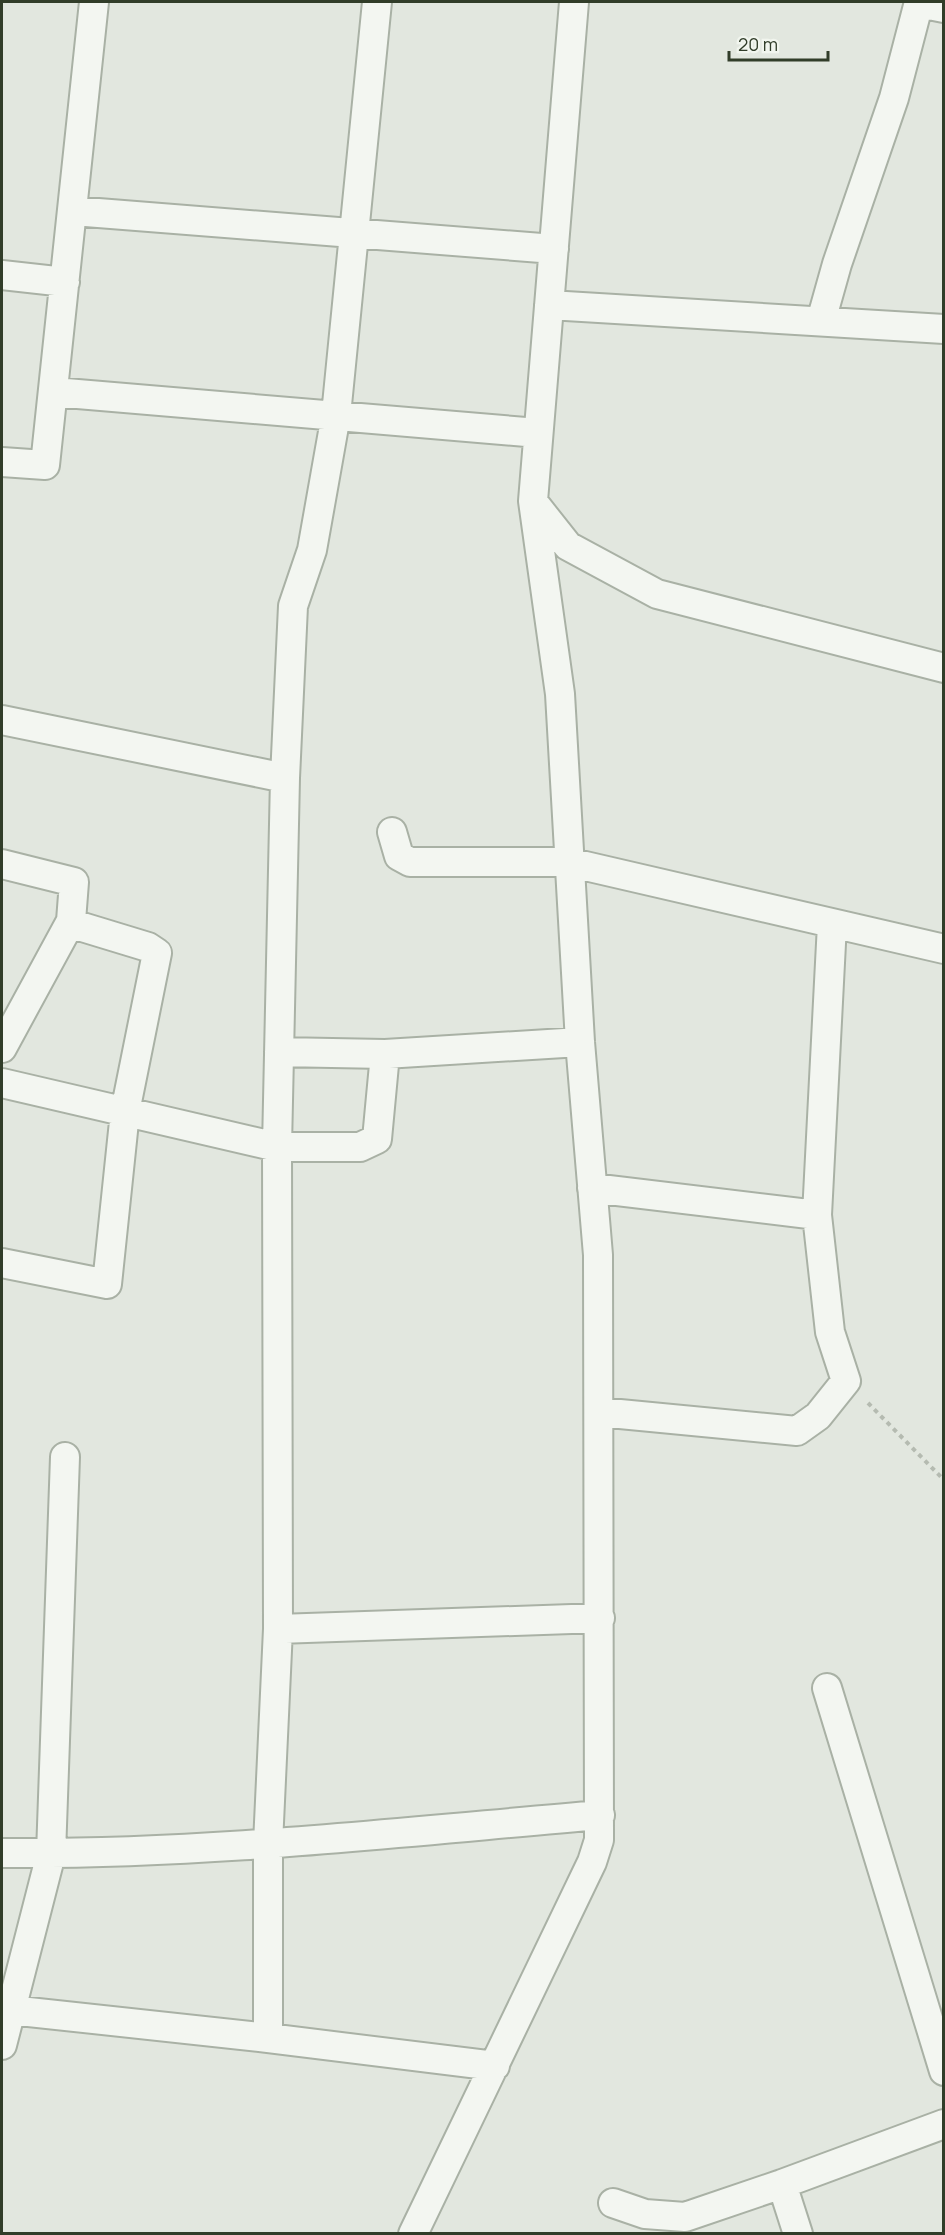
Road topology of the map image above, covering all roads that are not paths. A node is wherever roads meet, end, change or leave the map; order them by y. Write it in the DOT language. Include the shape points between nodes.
graph roads {
  1 [pos="94,2"];
  2 [pos="376,2"];
  3 [pos="574,2"];
  4 [pos="927,4"];
  5 [pos="72,211"];
  6 [pos="354,233"];
  7 [pos="554,249"];
  8 [pos="2,275"];
  9 [pos="65,282"];
  10 [pos="549,305"];
  11 [pos="821,321"];
  12 [pos="944,329"];
  13 [pos="54,392"];
  14 [pos="336,415"];
  15 [pos="538,433"];
  16 [pos="2,462"];
  17 [pos="533,501"];
  18 [pos="944,668"];
  19 [pos="2,720"];
  20 [pos="285,778"];
  21 [pos="392,832"];
  22 [pos="568,862"];
  23 [pos="2,864"];
  24 [pos="71,921"];
  25 [pos="832,924"];
  26 [pos="944,949"];
  27 [pos="580,1042"];
  28 [pos="2,1048"];
  29 [pos="279,1052"];
  30 [pos="385,1054"];
  31 [pos="2,1083"];
  32 [pos="125,1112"];
  33 [pos="277,1147"];
  34 [pos="592,1188"];
  35 [pos="817,1215"];
  36 [pos="2,1263"];
  37 [pos="599,1412"];
  38 [pos="65,1457"];
  39 [pos="600,1618"];
  40 [pos="278,1629"];
  41 [pos="827,1688"];
  42 [pos="600,1815"];
  43 [pos="268,1844"];
  44 [pos="2,1853"];
  45 [pos="51,1854"];
  46 [pos="10,2010"];
  47 [pos="268,2038"];
  48 [pos="2,2045"];
  49 [pos="495,2066"];
  50 [pos="944,2071"];
  51 [pos="944,2124"];
  52 [pos="782,2184"];
  53 [pos="613,2203"];
  54 [pos="413,2234"];
  55 [pos="798,2234"];
  1 -- 5 [label="street"];
  2 -- 6 [label="street"];
  3 -- 7 [label="street"];
  4 -- 11 [label="street"];
  5 -- 6 [label="street"];
  5 -- 9 [label="street"];
  6 -- 7 [label="street"];
  6 -- 14 [label="street"];
  7 -- 10 [label="street"];
  8 -- 9 [label="street"];
  9 -- 13 [label="street"];
  10 -- 11 [label="street"];
  10 -- 15 [label="street"];
  11 -- 12 [label="street"];
  13 -- 14 [label="street"];
  13 -- 16 [label="street" via="45,465"];
  14 -- 15 [label="street"];
  14 -- 20 [label="street" via="312,550 293,606"];
  15 -- 17 [label="street"];
  17 -- 18 [label="street" via="568,546 657,594"];
  17 -- 22 [label="street" via="560,694"];
  19 -- 20 [label="street"];
  20 -- 29 [label="street"];
  21 -- 22 [label="street" via="399,856 410,862"];
  22 -- 25 [label="street"];
  22 -- 27 [label="street"];
  23 -- 24 [label="street" via="74,882"];
  24 -- 28 [label="street"];
  24 -- 32 [label="street" via="148,946 157,953"];
  25 -- 26 [label="street"];
  25 -- 35 [label="street"];
  27 -- 30 [label="street"];
  27 -- 34 [label="street"];
  29 -- 30 [label="street"];
  29 -- 33 [label="street"];
  30 -- 33 [label="street" via="377,1139 360,1147"];
  31 -- 32 [label="street"];
  32 -- 33 [label="street"];
  32 -- 36 [label="street" via="107,1284"];
  33 -- 40 [label="street"];
  34 -- 35 [label="street"];
  34 -- 37 [label="street" via="598,1255"];
  35 -- 37 [label="street" via="830,1332 846,1381 818,1416 797,1431"];
  37 -- 39 [label="street"];
  38 -- 45 [label="street"];
  39 -- 40 [label="street"];
  39 -- 42 [label="street"];
  40 -- 43 [label="street"];
  41 -- 50 [label="street"];
  42 -- 43 [label="street"];
  42 -- 49 [label="street" via="599,1840 592,1862"];
  43 -- 45 [label="street"];
  43 -- 47 [label="street"];
  44 -- 45 [label="street"];
  45 -- 46 [label="street"];
  46 -- 47 [label="street"];
  46 -- 48 [label="street"];
  47 -- 49 [label="street"];
  49 -- 54 [label="street"];
  51 -- 52 [label="street"];
  52 -- 53 [label="street" via="685,2217 645,2214"];
  52 -- 55 [label="street"];
}
